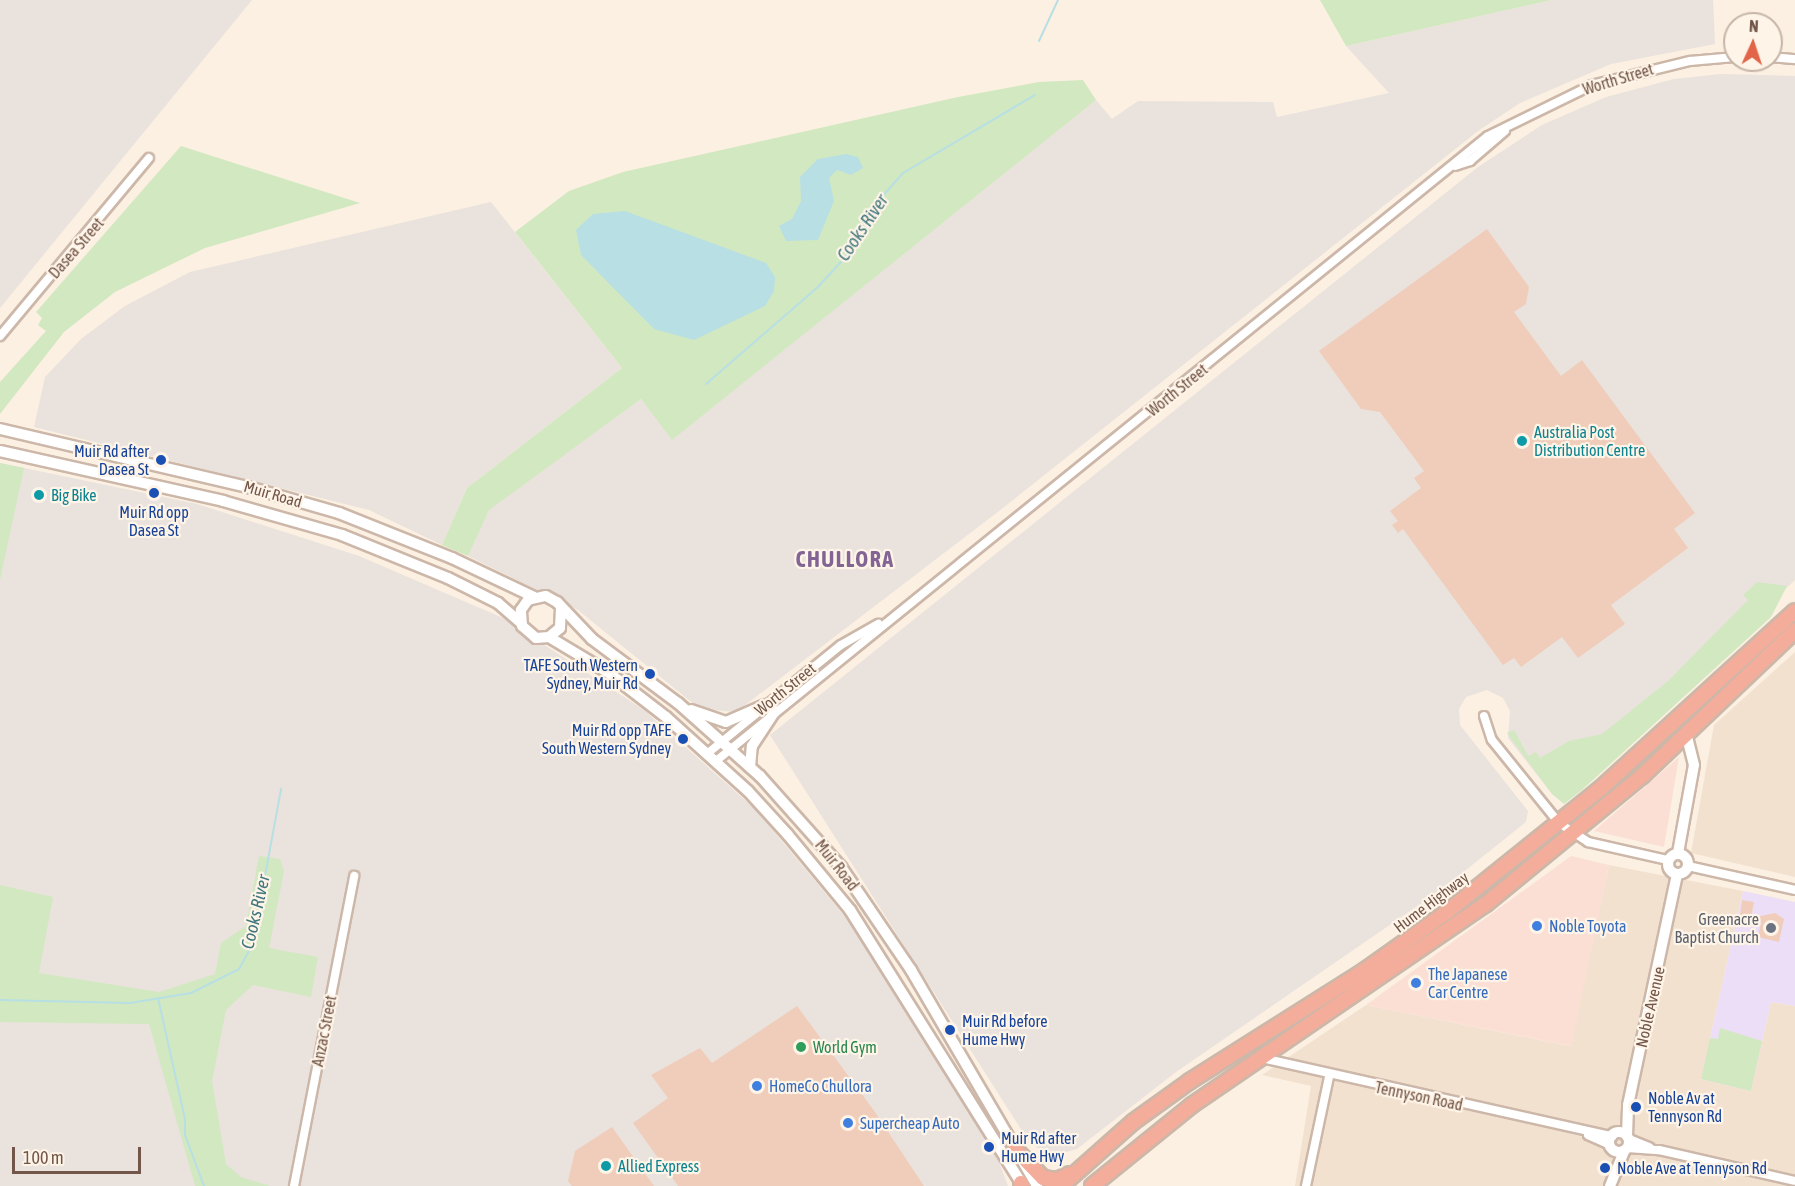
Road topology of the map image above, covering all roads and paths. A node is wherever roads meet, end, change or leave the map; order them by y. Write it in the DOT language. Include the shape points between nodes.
graph roads {
  1 [pos="1723,58"];
  2 [pos="149,159"];
  3 [pos="0,336"];
  4 [pos="0,429"];
  5 [pos="3,452"];
  6 [pos="534,597"];
  7 [pos="561,608"];
  8 [pos="1795,611"];
  9 [pos="520,622"];
  10 [pos="1795,631"];
  11 [pos="549,637"];
  12 [pos="678,703"];
  13 [pos="770,708"];
  14 [pos="1484,716"];
  15 [pos="1686,734"];
  16 [pos="725,745"];
  17 [pos="712,757"];
  18 [pos="750,767"];
  19 [pos="1559,823"];
  20 [pos="1572,833"];
  21 [pos="1678,853"];
  22 [pos="1668,860"];
  23 [pos="1688,866"];
  24 [pos="1677,874"];
  25 [pos="354,876"];
  26 [pos="1795,890"];
  27 [pos="1262,1058"];
  28 [pos="1329,1077"];
  29 [pos="1628,1105"];
  30 [pos="1612,1141"];
  31 [pos="1627,1143"];
  32 [pos="1014,1148"];
  33 [pos="1088,1162"];
  34 [pos="1612,1173"];
  35 [pos="1795,1180"];
  36 [pos="1022,1185"];
  37 [pos="294,1186"];
  38 [pos="1037,1186"];
  39 [pos="1061,1186"];
  40 [pos="1092,1186"];
  41 [pos="1306,1186"];
  42 [pos="1610,1186"];
  1 -- 13 [label="street, Worth Street" via="1680,62 1592,85 1508,127 897,612 841,645"];
  2 -- 3 [label="street, Dasea Street"];
  4 -- 6 [label="street, Muir Road" via="252,488 339,513 452,558"];
  5 -- 9 [label="street, Muir Road" via="224,501 342,535 448,578 498,603"];
  6 -- 7 [label="street" via="552,598"];
  6 -- 9 [label="street" via="524,604"];
  7 -- 11 [label="street" via="560,628"];
  7 -- 12 [label="street, Muir Road" via="592,639"];
  8 -- 19 [label="highway, Hume Highway"];
  9 -- 11 [label="street" via="531,636"];
  10 -- 15 [label="highway, Hume Highway"];
  11 -- 17 [label="street, Muir Road" via="623,683"];
  12 -- 13 [label="street" via="723,722"];
  12 -- 16 [label="street, Muir Road"];
  13 -- 16 [label="street, Worth Street"];
  13 -- 18 [label="street" via="752,746"];
  14 -- 19 [label="street" via="1492,740"];
  15 -- 20 [label="highway, Hume Highway"];
  15 -- 21 [label="street" via="1694,765"];
  16 -- 17 [label="street, Worth Street"];
  16 -- 18 [label="street, Muir Road"];
  17 -- 36 [label="street, Muir Road" via="788,834 850,910"];
  18 -- 32 [label="street, Muir Road" via="810,831 864,900 911,970"];
  19 -- 20 [label="street"];
  19 -- 33 [label="highway, Hume Highway" via="1419,932 1190,1081"];
  20 -- 22 [label="street" via="1588,842"];
  20 -- 27 [label="highway, Hume Highway" via="1438,939"];
  21 -- 22 [label="street"];
  21 -- 23 [label="street"];
  22 -- 24 [label="street"];
  23 -- 24 [label="street" via="1687,873"];
  23 -- 26 [label="street"];
  24 -- 29 [label="street, Noble Avenue"];
  25 -- 37 [label="street, Anzac Street"];
  27 -- 28 [label="street, Tennyson Road"];
  27 -- 40 [label="highway, Hume Highway" via="1192,1105"];
  28 -- 30 [label="street, Tennyson Road"];
  28 -- 41 [label="street"];
  29 -- 30 [label="street, Noble Avenue"];
  29 -- 31 [label="street, Noble Avenue"];
  30 -- 31 [label="street"];
  30 -- 31 [label="street"];
  30 -- 34 [label="street, Noble Avenue"];
  31 -- 34 [label="street, Noble Avenue"];
  31 -- 35 [label="street"];
  32 -- 33 [label="highway" via="1048,1180 1066,1176"];
  32 -- 38 [label="street, Muir Road"];
  33 -- 39 [label="highway, Hume Highway"];
  34 -- 42 [label="street, Noble Avenue"];
}
